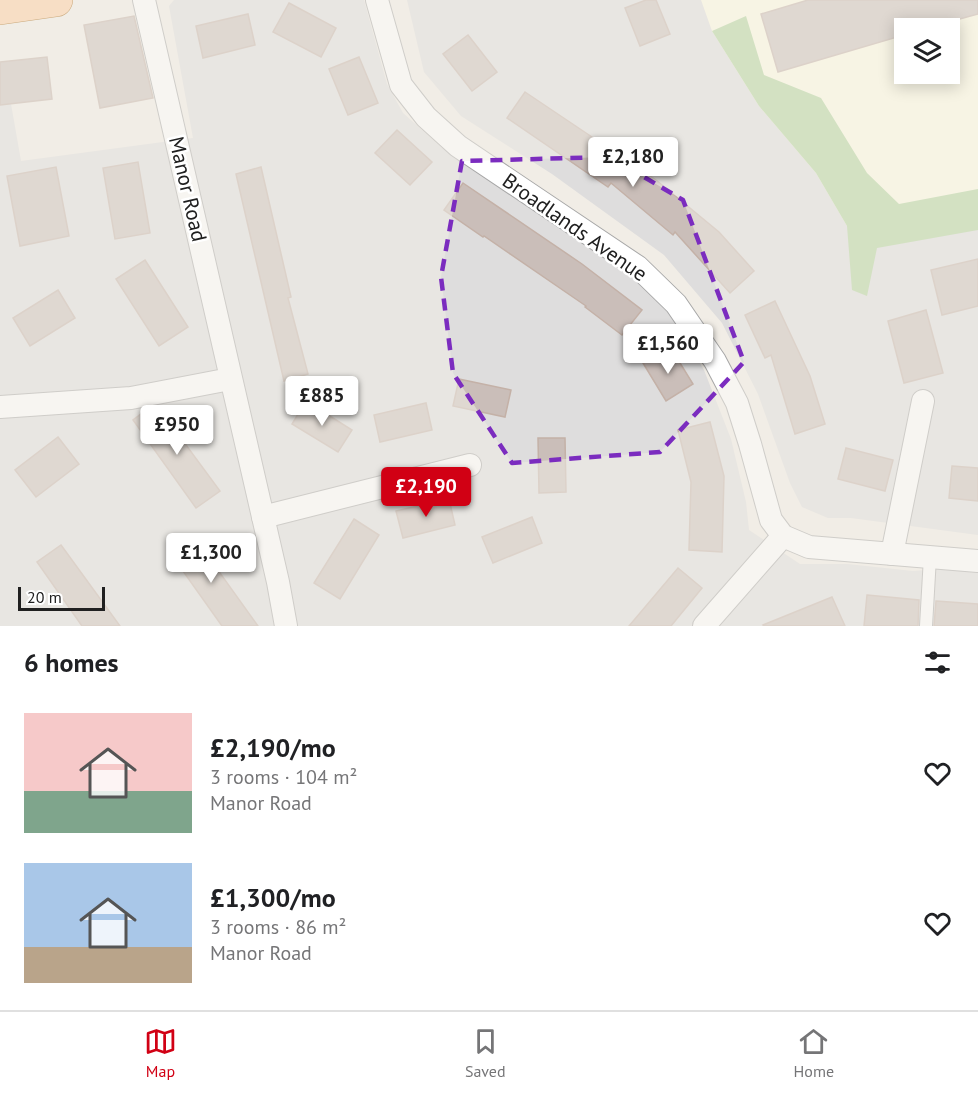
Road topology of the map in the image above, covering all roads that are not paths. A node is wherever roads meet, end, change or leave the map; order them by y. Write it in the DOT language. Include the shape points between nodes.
graph roads {
  1 [pos="56,0"];
  2 [pos="144,0"];
  3 [pos="377,0"];
  4 [pos="0,8"];
  5 [pos="230,379"];
  6 [pos="923,401"];
  7 [pos="0,407"];
  8 [pos="470,465"];
  9 [pos="263,517"];
  10 [pos="783,536"];
  11 [pos="892,554"];
  12 [pos="930,557"];
  13 [pos="978,561"];
  14 [pos="286,626"];
  15 [pos="704,626"];
  16 [pos="926,626"];
  1 -- 4 [label="main road"];
  2 -- 5 [label="street, Manor Road"];
  3 -- 10 [label="street, Broadlands Avenue" via="400,85 426,117 458,146 638,267 676,304 737,403 771,520"];
  5 -- 7 [label="street" via="131,398"];
  5 -- 9 [label="street, Manor Road"];
  6 -- 11 [label="street"];
  8 -- 9 [label="street"];
  9 -- 14 [label="street, Manor Road"];
  10 -- 11 [label="street" via="809,548"];
  10 -- 15 [label="street"];
  11 -- 12 [label="street"];
  12 -- 13 [label="street"];
  12 -- 16 [label="lane"];
}
